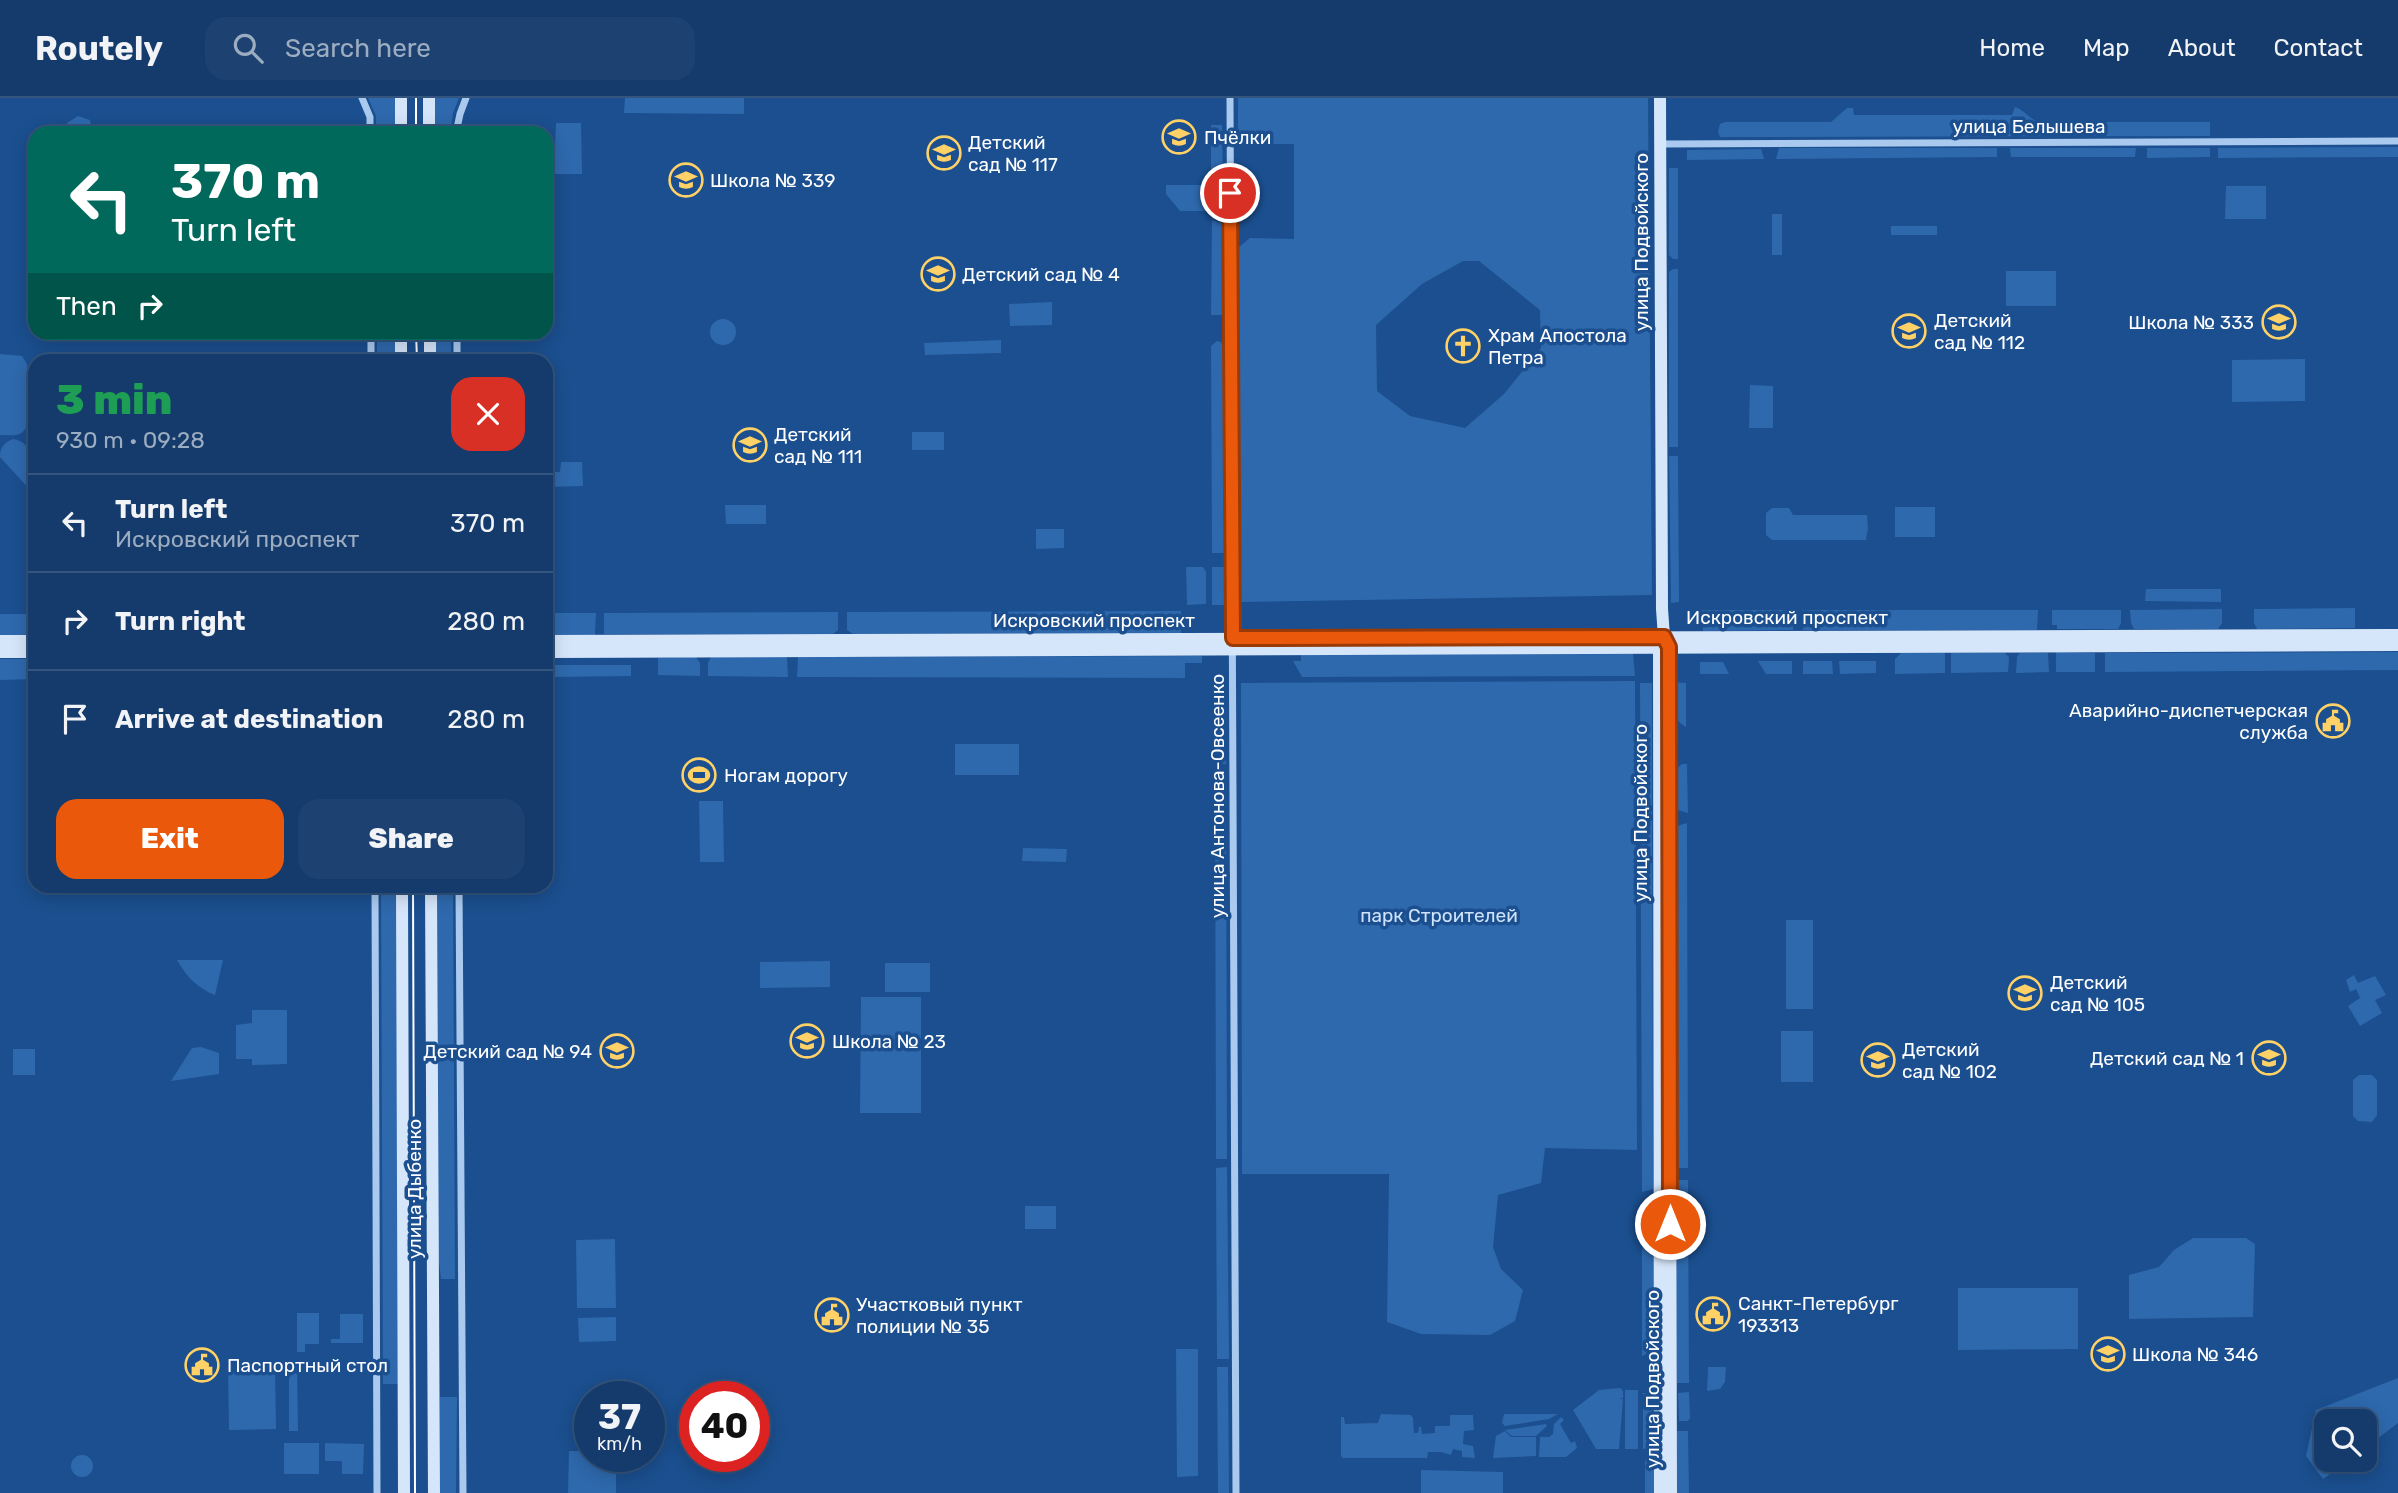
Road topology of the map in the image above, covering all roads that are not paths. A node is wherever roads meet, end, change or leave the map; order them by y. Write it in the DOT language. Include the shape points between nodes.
graph roads {
  1 [pos="362,98"];
  2 [pos="401,98"];
  3 [pos="429,98"];
  4 [pos="466,98"];
  5 [pos="1230,98"];
  6 [pos="1660,98"];
  7 [pos="370,126"];
  8 [pos="401,126"];
  9 [pos="429,126"];
  10 [pos="457,126"];
  11 [pos="2398,141"];
  12 [pos="1660,144"];
  13 [pos="2398,635"];
  14 [pos="0,641"];
  15 [pos="28,641"];
  16 [pos="553,641"];
  17 [pos="1233,644"];
  18 [pos="1664,644"];
  19 [pos="2398,645"];
  20 [pos="0,652"];
  21 [pos="28,652"];
  22 [pos="553,652"];
  23 [pos="376,893"];
  24 [pos="402,893"];
  25 [pos="431,893"];
  26 [pos="459,893"];
  27 [pos="377,1493"];
  28 [pos="404,1493"];
  29 [pos="434,1493"];
  30 [pos="463,1493"];
  31 [pos="1236,1493"];
  32 [pos="1660,1493"];
  33 [pos="1671,1493"];
  1 -- 7 [label="street"];
  2 -- 8 [label="street"];
  3 -- 9 [label="street"];
  4 -- 10 [label="street"];
  5 -- 17 [label="street, улица Антонова-Овсеенко"];
  6 -- 12 [label="street, улица Подвойского"];
  11 -- 12 [label="street, улица Белышева"];
  12 -- 18 [label="street, улица Подвойского"];
  13 -- 18 [label="street, Искровский проспект"];
  14 -- 15 [label="street"];
  16 -- 17 [label="street, Искровский проспект"];
  17 -- 18 [label="street, Искровский проспект"];
  17 -- 22 [label="street, Искровский проспект"];
  17 -- 31 [label="street, улица Антонова-Овсеенко"];
  18 -- 19 [label="street, Искровский проспект"];
  18 -- 32 [label="street, улица Подвойского"];
  18 -- 33 [label="street, улица Подвойского"];
  20 -- 21 [label="street"];
  23 -- 27 [label="street"];
  24 -- 28 [label="street, улица Дыбенко"];
  25 -- 29 [label="street, улица Дыбенко"];
  26 -- 30 [label="street"];
}
